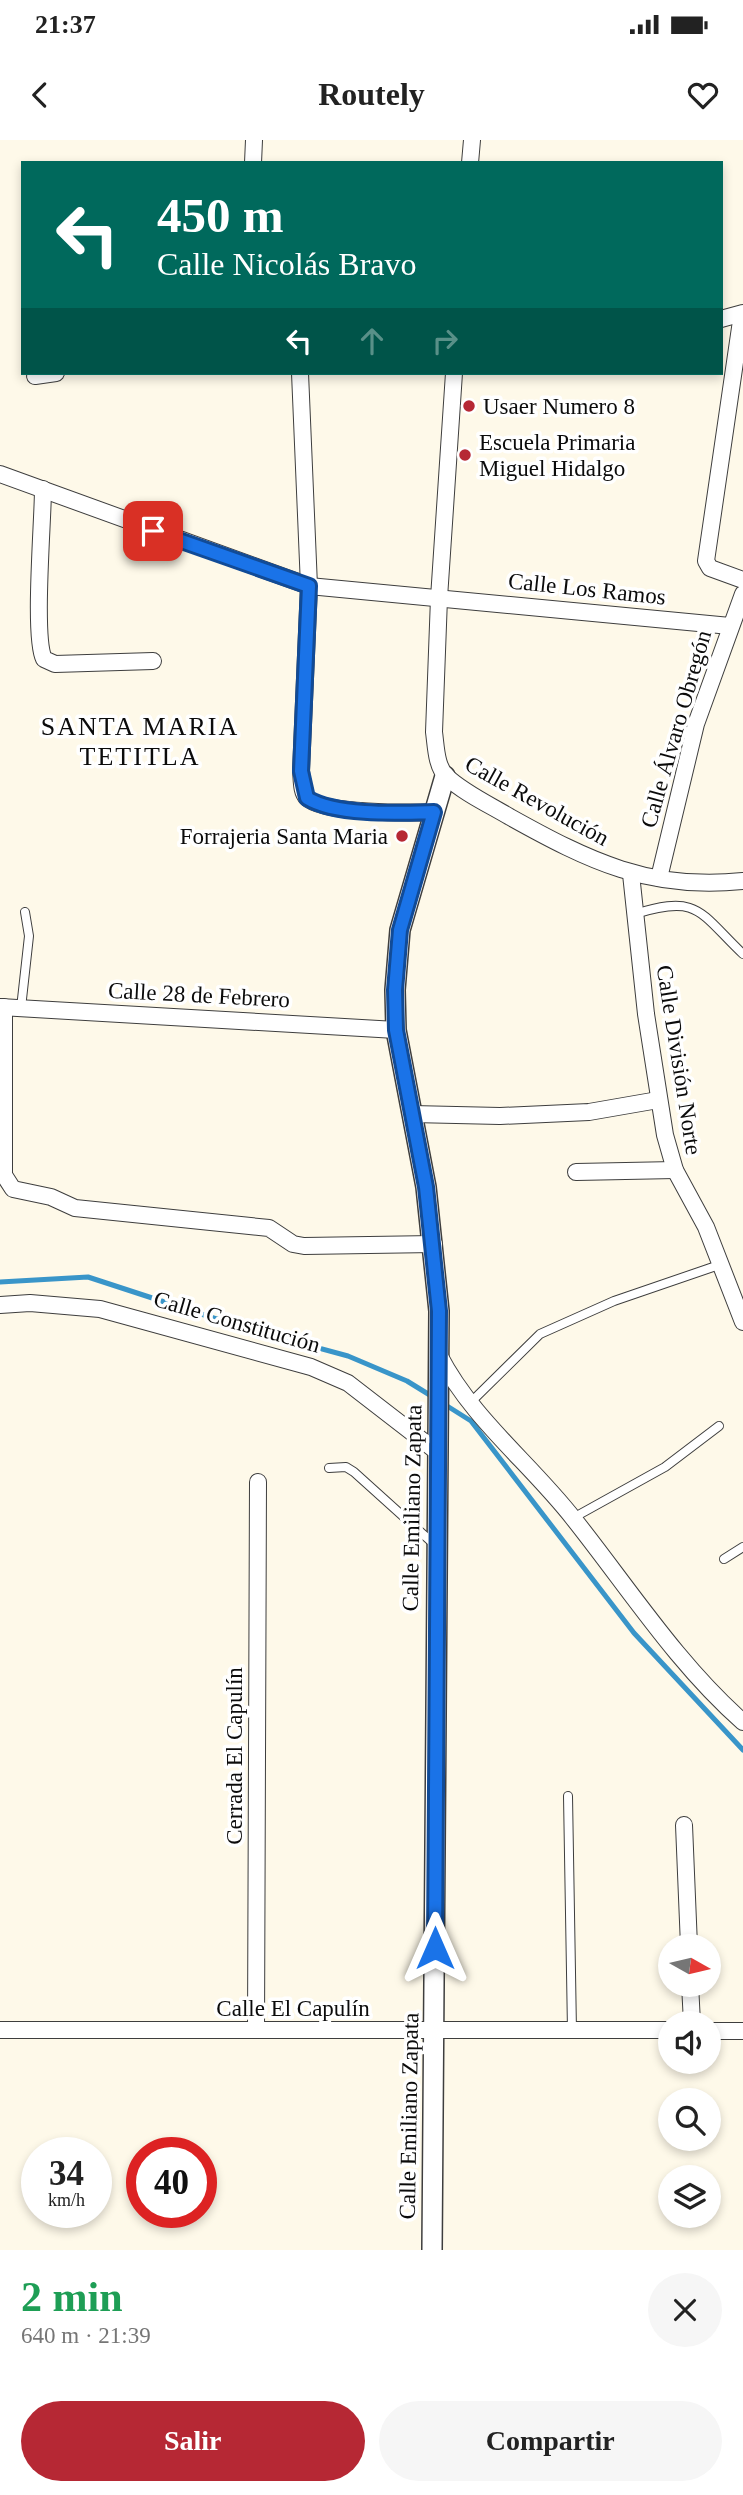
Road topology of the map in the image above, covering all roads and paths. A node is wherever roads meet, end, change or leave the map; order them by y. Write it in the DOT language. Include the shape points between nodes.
graph roads {
  1 [pos="254,140"];
  2 [pos="472,140"];
  3 [pos="253,161"];
  4 [pos="470,161"];
  5 [pos="742,313"];
  6 [pos="723,318"];
  7 [pos="42,375"];
  8 [pos="300,375"];
  9 [pos="454,375"];
  10 [pos="35,376"];
  11 [pos="0,474"];
  12 [pos="43,489"];
  13 [pos="743,580"];
  14 [pos="309,586"];
  15 [pos="743,594"];
  16 [pos="439,598"];
  17 [pos="730,626"];
  18 [pos="153,661"];
  19 [pos="445,776"];
  20 [pos="434,812"];
  21 [pos="631,874"];
  22 [pos="659,878"];
  23 [pos="743,881"];
  24 [pos="25,912"];
  25 [pos="635,914"];
  26 [pos="743,954"];
  27 [pos="2,1007"];
  28 [pos="21,1008"];
  29 [pos="396,1030"];
  30 [pos="659,1100"];
  31 [pos="412,1114"];
  32 [pos="675,1170"];
  33 [pos="576,1172"];
  34 [pos="434,1244"];
  35 [pos="719,1265"];
  36 [pos="0,1305"];
  37 [pos="743,1322"];
  38 [pos="439,1365"];
  39 [pos="470,1403"];
  40 [pos="719,1426"];
  41 [pos="436,1443"];
  42 [pos="329,1468"];
  43 [pos="258,1482"];
  44 [pos="573,1518"];
  45 [pos="437,1547"];
  46 [pos="743,1547"];
  47 [pos="724,1559"];
  48 [pos="743,1722"];
  49 [pos="568,1796"];
  50 [pos="684,1825"];
  51 [pos="689,1934"];
  52 [pos="0,2030"];
  53 [pos="256,2030"];
  54 [pos="572,2031"];
  55 [pos="658,2031"];
  56 [pos="721,2031"];
  57 [pos="743,2031"];
  58 [pos="435,2032"];
  59 [pos="432,2250"];
  1 -- 3 [label="street"];
  2 -- 4 [label="street"];
  5 -- 6 [label="street"];
  5 -- 13 [label="street" via="706,561 709,568"];
  7 -- 10 [label="street"];
  8 -- 14 [label="street"];
  9 -- 16 [label="street, Calle Revolución"];
  11 -- 12 [label="street, Calle Los Ramos"];
  12 -- 14 [label="street, Calle Los Ramos"];
  12 -- 18 [label="street" via="40,650 44,659 50,664"];
  14 -- 16 [label="street, Calle Los Ramos"];
  14 -- 20 [label="street" via="301,771 307,798 353,810"];
  15 -- 17 [label="street, Calle Álvaro Obregón"];
  16 -- 17 [label="street, Calle Los Ramos"];
  16 -- 19 [label="street, Calle Revolución" via="434,732"];
  17 -- 22 [label="street, Calle Álvaro Obregón" via="696,724"];
  19 -- 20 [label="street, Calle Emiliano Zapata"];
  19 -- 21 [label="street, Calle Revolución" via="536,831"];
  20 -- 29 [label="street, Calle Emiliano Zapata" via="400,930"];
  21 -- 22 [label="street, Calle Revolución"];
  21 -- 25 [label="street, Calle División Norte"];
  22 -- 23 [label="street, Calle Revolución"];
  24 -- 28 [label="lane" via="29,936"];
  25 -- 26 [label="lane" via="681,903 694,907"];
  25 -- 30 [label="street, Calle División Norte"];
  27 -- 28 [label="street, Calle 28 de Febrero"];
  27 -- 34 [label="street" via="4,1175 13,1189 75,1208 269,1228 304,1246"];
  28 -- 29 [label="street, Calle 28 de Febrero"];
  29 -- 31 [label="street, Calle Emiliano Zapata"];
  30 -- 31 [label="street" via="589,1112"];
  30 -- 32 [label="street, Calle División Norte"];
  31 -- 34 [label="street, Calle Emiliano Zapata"];
  32 -- 33 [label="street"];
  32 -- 35 [label="street, Calle División Norte" via="706,1227"];
  34 -- 38 [label="street, Calle Emiliano Zapata"];
  35 -- 37 [label="street, Calle División Norte"];
  35 -- 39 [label="lane" via="614,1301 540,1334"];
  36 -- 41 [label="street, Calle Constitución" via="65,1305 122,1313 333,1374"];
  38 -- 39 [label="street"];
  38 -- 41 [label="street, Calle Emiliano Zapata"];
  39 -- 44 [label="street"];
  40 -- 44 [label="lane" via="665,1467"];
  41 -- 45 [label="street, Calle Emiliano Zapata"];
  42 -- 45 [label="lane" via="346,1467 354,1472"];
  43 -- 53 [label="street, Cerrada El Capulín"];
  44 -- 48 [label="street" via="701,1683"];
  45 -- 58 [label="street, Calle Emiliano Zapata"];
  46 -- 47 [label="lane"];
  49 -- 54 [label="lane"];
  50 -- 51 [label="street"];
  52 -- 53 [label="street, Calle El Capulín"];
  53 -- 58 [label="street, Calle El Capulín"];
  54 -- 55 [label="street, Calle El Capulín"];
  54 -- 58 [label="street, Calle El Capulín"];
  56 -- 57 [label="street"];
  58 -- 59 [label="street, Calle Emiliano Zapata"];
}
